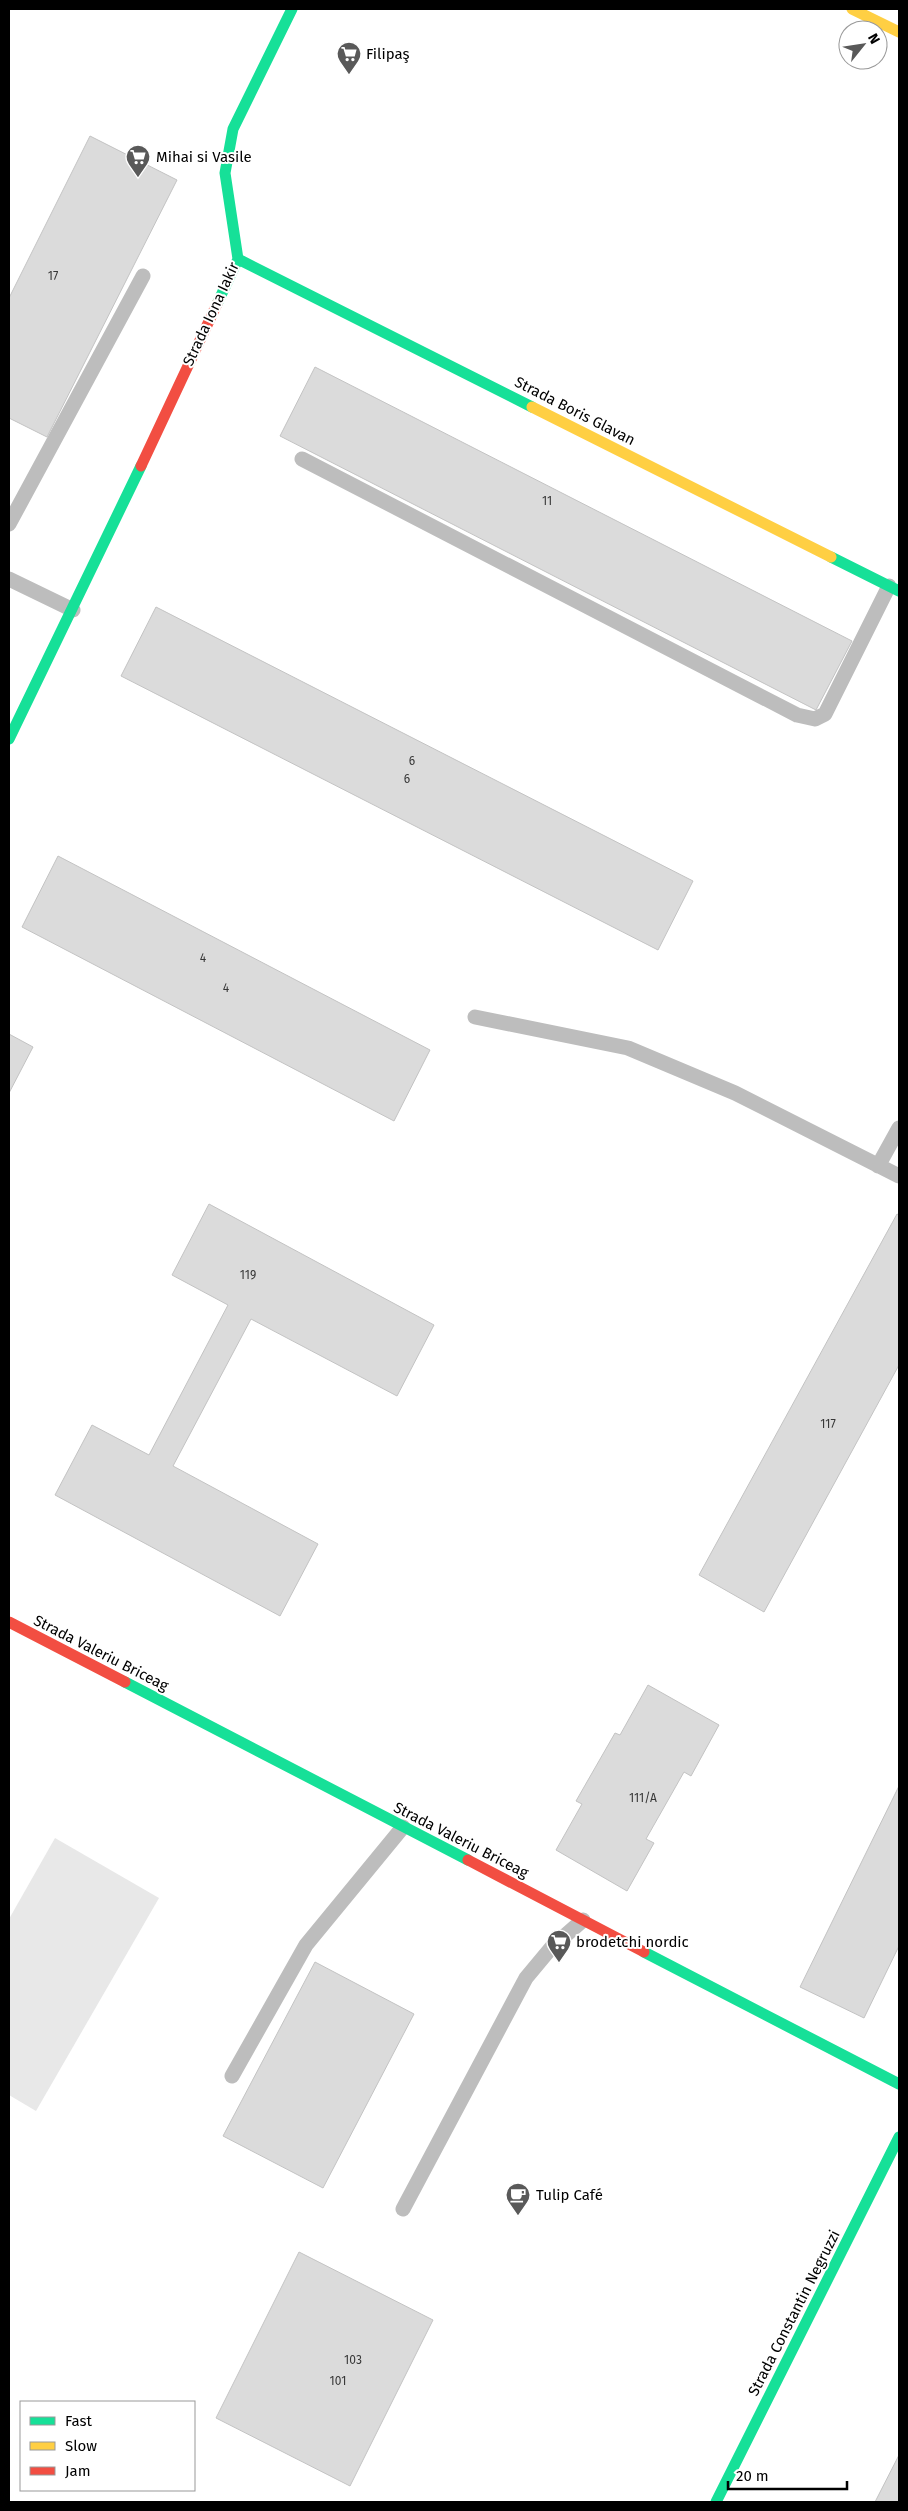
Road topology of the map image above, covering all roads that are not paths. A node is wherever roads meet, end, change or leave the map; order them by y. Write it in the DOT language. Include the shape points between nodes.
graph roads {
  1 [pos="292,9"];
  2 [pos="852,9"];
  3 [pos="899,32"];
  4 [pos="238,259"];
  5 [pos="143,276"];
  6 [pos="302,459"];
  7 [pos="9,524"];
  8 [pos="9,579"];
  9 [pos="894,588"];
  10 [pos="73,610"];
  11 [pos="9,739"];
  12 [pos="475,1018"];
  13 [pos="899,1128"];
  14 [pos="878,1166"];
  15 [pos="899,1176"];
  16 [pos="9,1622"];
  17 [pos="403,1827"];
  18 [pos="583,1920"];
  19 [pos="232,2076"];
  20 [pos="899,2084"];
  21 [pos="899,2137"];
  22 [pos="403,2209"];
  23 [pos="716,2502"];
  1 -- 4 [label="street, Strada Iona Iakir" via="233,129 225,173"];
  2 -- 3 [label="street"];
  4 -- 9 [label="street, Strada Boris Glavan"];
  4 -- 10 [label="street, Strada Iona Iakir"];
  5 -- 7 [label="lane"];
  6 -- 9 [label="lane" via="797,715 815,719 825,714"];
  8 -- 10 [label="lane"];
  10 -- 11 [label="street, Strada Iona Iakir"];
  12 -- 14 [label="lane" via="628,1048 735,1093"];
  13 -- 14 [label="lane"];
  14 -- 15 [label="lane"];
  16 -- 17 [label="street, Strada Valeriu Briceag"];
  17 -- 18 [label="street, Strada Valeriu Briceag"];
  17 -- 19 [label="lane" via="306,1945"];
  18 -- 20 [label="street, Strada Valeriu Briceag"];
  18 -- 22 [label="lane" via="550,1948 526,1978"];
  21 -- 23 [label="street, Strada Constantin Negruzzi"];
}
